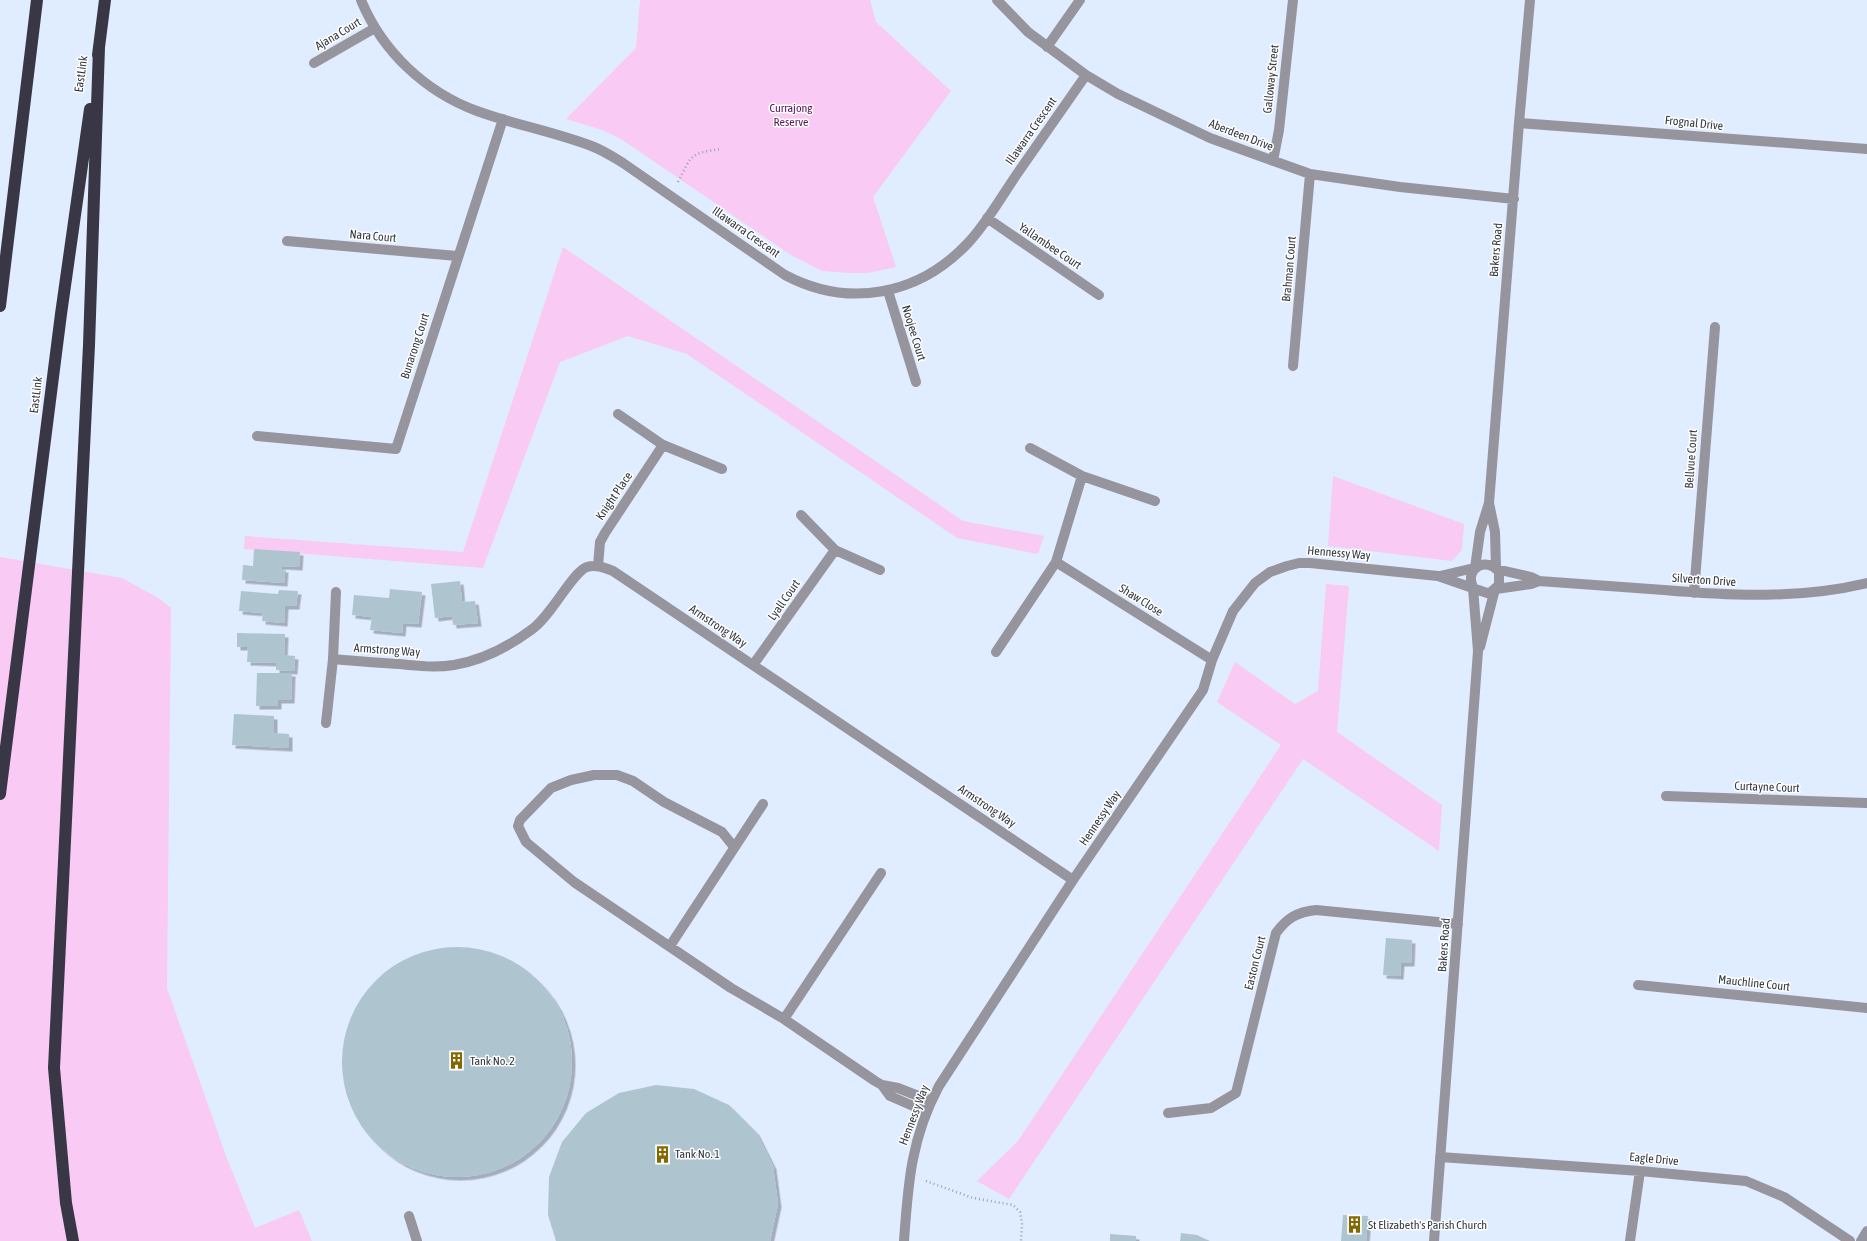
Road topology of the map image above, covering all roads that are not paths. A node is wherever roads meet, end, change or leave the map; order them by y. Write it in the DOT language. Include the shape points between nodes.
graph roads {
  1 [pos="37,0"];
  2 [pos="105,0"];
  3 [pos="361,0"];
  4 [pos="997,0"];
  5 [pos="1080,0"];
  6 [pos="1293,0"];
  7 [pos="1530,0"];
  8 [pos="375,28"];
  9 [pos="99,47"];
  10 [pos="1047,47"];
  11 [pos="314,64"];
  12 [pos="1086,75"];
  13 [pos="503,119"];
  14 [pos="1519,123"];
  15 [pos="1867,149"];
  16 [pos="1273,161"];
  17 [pos="16,168"];
  18 [pos="1310,174"];
  19 [pos="1514,198"];
  20 [pos="987,218"];
  21 [pos="287,241"];
  22 [pos="0,246"];
  23 [pos="457,256"];
  24 [pos="888,291"];
  25 [pos="1099,295"];
  26 [pos="0,306"];
  27 [pos="1715,327"];
  28 [pos="1293,366"];
  29 [pos="916,382"];
  30 [pos="618,414"];
  31 [pos="257,436"];
  32 [pos="663,445"];
  33 [pos="1030,448"];
  34 [pos="722,469"];
  35 [pos="1082,476"];
  36 [pos="1155,500"];
  37 [pos="1489,503"];
  38 [pos="801,515"];
  39 [pos="835,550"];
  40 [pos="1056,562"];
  41 [pos="598,566"];
  42 [pos="1474,568"];
  43 [pos="1496,568"];
  44 [pos="880,570"];
  45 [pos="1438,576"];
  46 [pos="1539,581"];
  47 [pos="1867,583"];
  48 [pos="1473,587"];
  49 [pos="1496,589"];
  50 [pos="336,592"];
  51 [pos="1694,593"];
  52 [pos="1478,651"];
  53 [pos="996,652"];
  54 [pos="333,659"];
  55 [pos="1212,660"];
  56 [pos="753,665"];
  57 [pos="326,723"];
  58 [pos="0,794"];
  59 [pos="1666,796"];
  60 [pos="1867,803"];
  61 [pos="763,804"];
  62 [pos="734,847"];
  63 [pos="881,873"];
  64 [pos="1073,880"];
  65 [pos="1458,924"];
  66 [pos="670,946"];
  67 [pos="1638,985"];
  68 [pos="1867,1008"];
  69 [pos="784,1019"];
  70 [pos="882,1085"];
  71 [pos="931,1101"];
  72 [pos="927,1112"];
  73 [pos="1168,1113"];
  74 [pos="1440,1157"];
  75 [pos="1640,1171"];
  76 [pos="409,1216"];
  77 [pos="1867,1231"];
  78 [pos="73,1241"];
  79 [pos="417,1241"];
  80 [pos="904,1241"];
  81 [pos="1434,1241"];
  82 [pos="1630,1241"];
  83 [pos="1850,1241"];
  84 [pos="1861,1241"];
  1 -- 17 [label="highway"];
  2 -- 9 [label="highway, EastLink"];
  3 -- 8 [label="street, Illawarra Crescent"];
  4 -- 10 [label="street, Aberdeen Drive" via="1028,32"];
  5 -- 10 [label="street"];
  6 -- 16 [label="street, Galloway Street" via="1279,130"];
  7 -- 14 [label="street, Bakers Road"];
  8 -- 11 [label="street, Ajana Court"];
  8 -- 13 [label="street, Illawarra Crescent" via="398,58 434,88 455,102"];
  9 -- 58 [label="highway, EastLink" via="61,314"];
  9 -- 78 [label="highway" via="89,345 54,1068 66,1203"];
  10 -- 12 [label="street, Aberdeen Drive"];
  12 -- 16 [label="street, Aberdeen Drive" via="1118,94 1203,135"];
  12 -- 20 [label="street, Illawarra Crescent"];
  13 -- 23 [label="street, Bunarong Court"];
  13 -- 24 [label="street, Illawarra Crescent" via="594,147 608,154 800,283 838,292"];
  14 -- 15 [label="street, Frognal Drive"];
  14 -- 19 [label="street, Bakers Road"];
  16 -- 18 [label="street, Aberdeen Drive"];
  17 -- 22 [label="highway"];
  17 -- 26 [label="highway"];
  18 -- 19 [label="street, Aberdeen Drive" via="1400,187"];
  18 -- 28 [label="street, Brahman Court"];
  19 -- 37 [label="street, Bakers Road"];
  20 -- 24 [label="street, Illawarra Crescent" via="968,242 931,274"];
  20 -- 25 [label="street, Yallambee Court"];
  21 -- 23 [label="street, Nara Court"];
  23 -- 31 [label="street, Bunarong Court" via="396,449"];
  24 -- 29 [label="street, Noojee Court"];
  27 -- 51 [label="street, Bellvue Court"];
  30 -- 32 [label="street"];
  32 -- 34 [label="street"];
  32 -- 41 [label="street, Knight Place" via="604,533 600,542"];
  33 -- 35 [label="street"];
  35 -- 36 [label="street"];
  35 -- 40 [label="street"];
  37 -- 42 [label="street, Bakers Road" via="1480,532"];
  37 -- 43 [label="street, Bakers Road" via="1495,532"];
  38 -- 39 [label="street"];
  39 -- 44 [label="street"];
  39 -- 56 [label="street, Lyall Court"];
  40 -- 53 [label="street"];
  40 -- 55 [label="street, Shaw Close"];
  41 -- 54 [label="street, Armstrong Way" via="587,566 578,572 552,610 533,629 480,659 430,667"];
  41 -- 56 [label="street, Armstrong Way" via="613,570"];
  42 -- 43 [label="street" via="1488,564"];
  42 -- 45 [label="street, Hennessy Way"];
  42 -- 48 [label="street" via="1470,576"];
  43 -- 46 [label="street, Silverton Drive"];
  43 -- 49 [label="street" via="1500,581"];
  45 -- 48 [label="street, Hennessy Way"];
  45 -- 55 [label="street, Hennessy Way" via="1310,563 1299,563 1270,572 1255,583 1232,611"];
  46 -- 49 [label="street, Silverton Drive"];
  46 -- 51 [label="street, Silverton Drive"];
  47 -- 51 [label="street, Silverton Drive" via="1791,594"];
  48 -- 49 [label="street" via="1477,591 1487,593"];
  48 -- 52 [label="street, Bakers Road"];
  49 -- 52 [label="street, Bakers Road"];
  50 -- 54 [label="street"];
  52 -- 65 [label="street, Bakers Road"];
  54 -- 57 [label="street"];
  55 -- 64 [label="street, Hennessy Way" via="1203,690"];
  56 -- 64 [label="street, Armstrong Way"];
  59 -- 60 [label="street, Curtayne Court"];
  61 -- 62 [label="street"];
  62 -- 66 [label="street"];
  62 -- 66 [label="street" via="722,832 664,802 633,781 617,775 594,775 571,780 552,788 520,820 518,826 526,842 548,862"];
  63 -- 69 [label="street"];
  64 -- 71 [label="street, Hennessy Way"];
  65 -- 73 [label="street, Easton Court" via="1316,910 1294,915 1285,921 1276,933 1236,1093 1211,1108"];
  65 -- 74 [label="street, Bakers Road"];
  66 -- 69 [label="street" via="731,988"];
  67 -- 68 [label="street, Mauchline Court"];
  69 -- 70 [label="street"];
  70 -- 71 [label="street" via="898,1088"];
  70 -- 72 [label="street" via="890,1096"];
  71 -- 72 [label="street, Hennessy Way"];
  72 -- 80 [label="street, Hennessy Way" via="914,1148"];
  74 -- 75 [label="street, Eagle Drive"];
  74 -- 81 [label="street, Bakers Road"];
  75 -- 82 [label="street"];
  75 -- 83 [label="street, Eagle Drive" via="1746,1181 1784,1196"];
  76 -- 79 [label="street"];
  77 -- 84 [label="street"];
}
